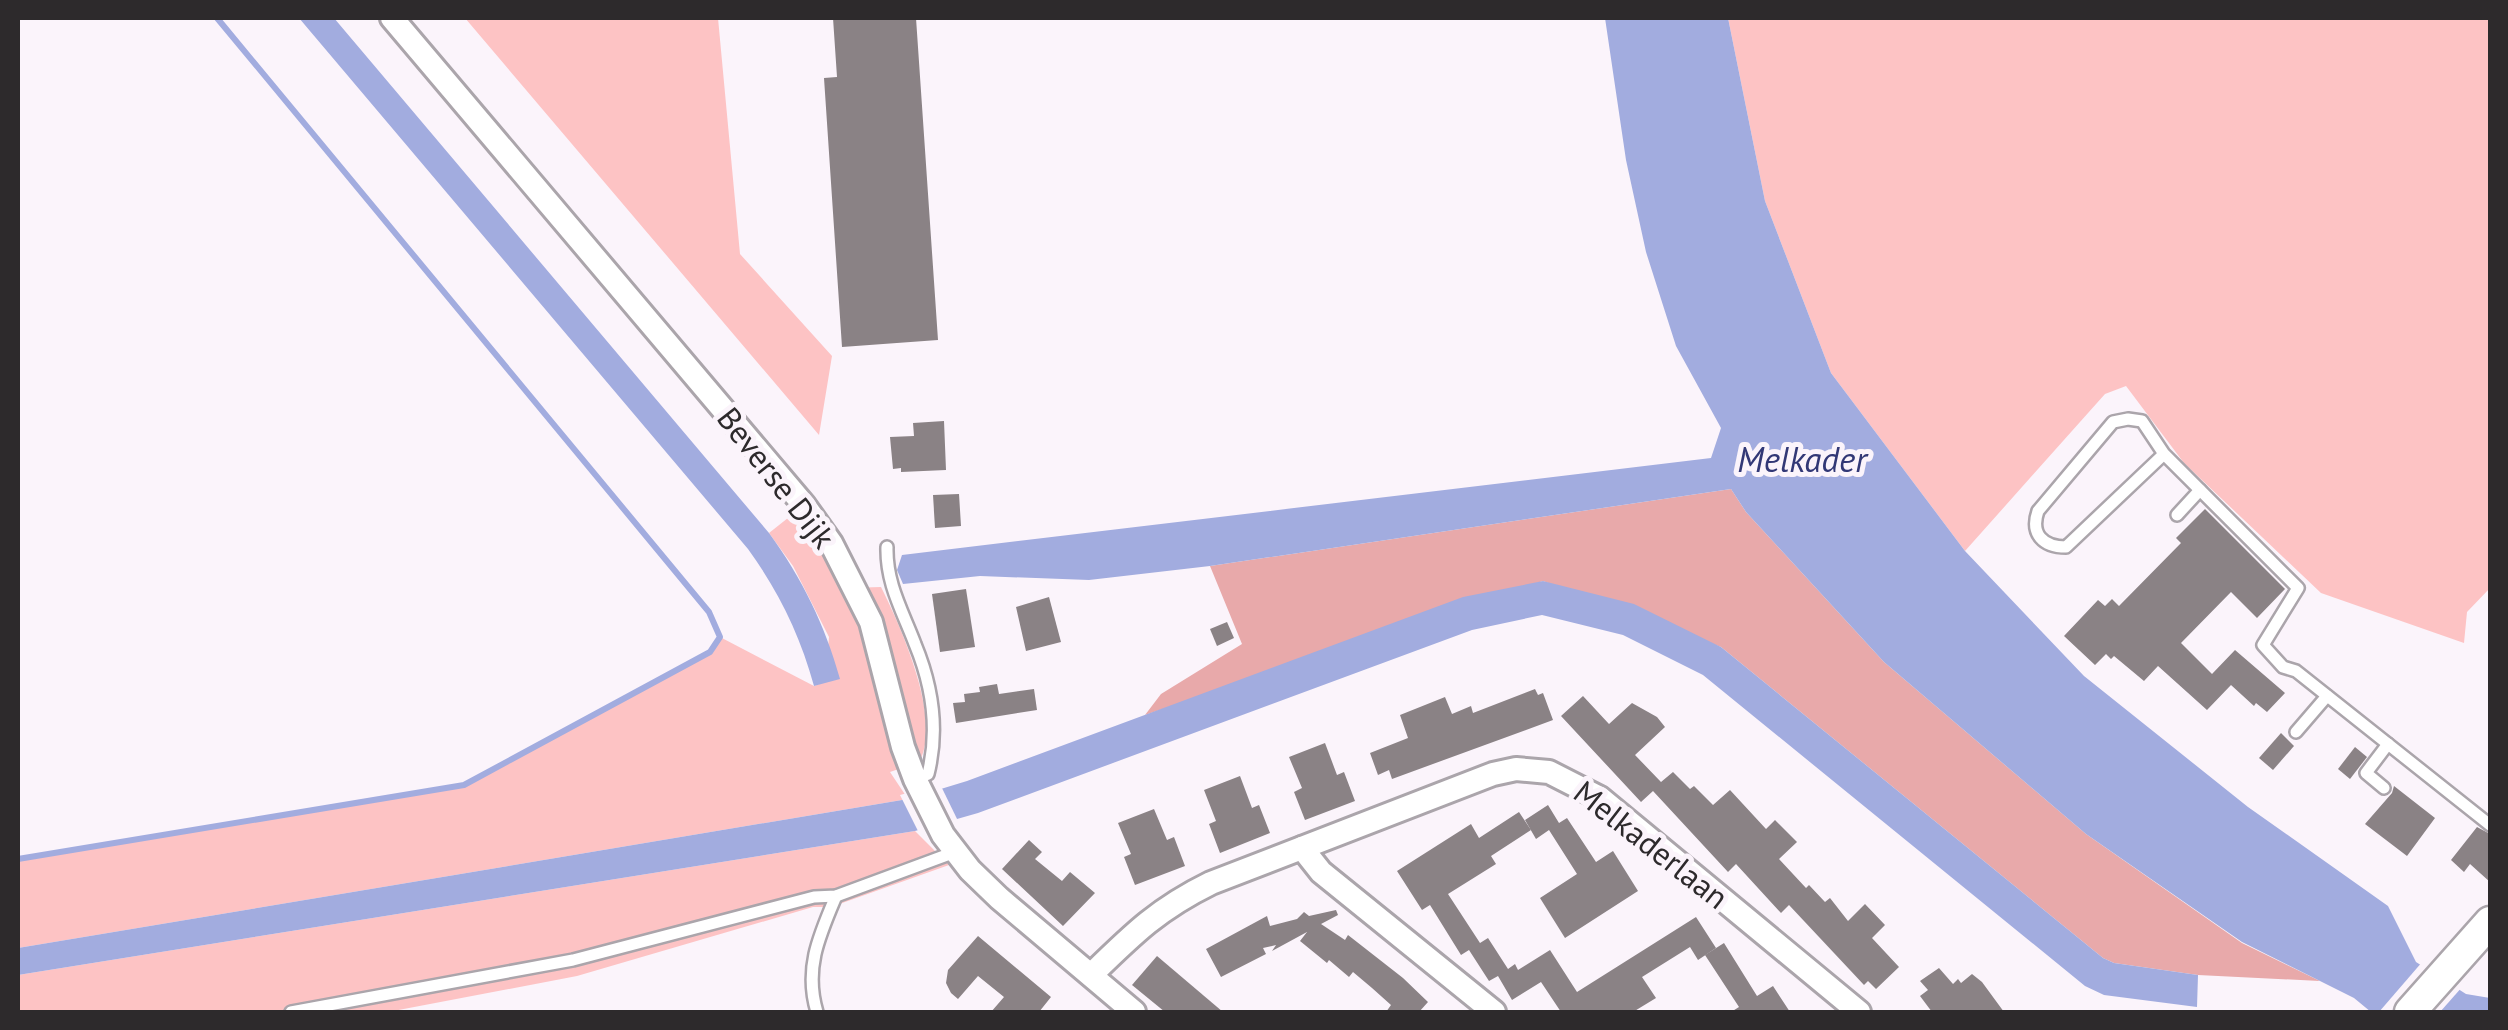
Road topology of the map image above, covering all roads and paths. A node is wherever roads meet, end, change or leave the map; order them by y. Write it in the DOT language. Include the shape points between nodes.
graph roads {
  1 [pos="392,18"];
  2 [pos="2164,454"];
  3 [pos="2200,490"];
  4 [pos="2177,515"];
  5 [pos="888,547"];
  6 [pos="2327,696"];
  7 [pos="2296,732"];
  8 [pos="2388,744"];
  9 [pos="915,779"];
  10 [pos="2384,788"];
  11 [pos="2490,825"];
  12 [pos="949,843"];
  13 [pos="1302,848"];
  14 [pos="836,896"];
  15 [pos="2490,922"];
  16 [pos="1091,975"];
  17 [pos="291,1012"];
  18 [pos="818,1012"];
  19 [pos="1134,1012"];
  20 [pos="1494,1012"];
  21 [pos="1859,1012"];
  22 [pos="2410,1012"];
  1 -- 9 [label="street, Beverse Dijk" via="831,542 870,622"];
  2 -- 2 [label="lane" via="2142,421 2113,422 2038,511 2037,535 2046,544 2066,546"];
  2 -- 3 [label="lane"];
  3 -- 4 [label="lane"];
  3 -- 6 [label="lane" via="2298,588 2263,645"];
  5 -- 9 [label="lane" via="886,573 932,702 932,757 928,774"];
  6 -- 7 [label="lane"];
  6 -- 8 [label="lane"];
  8 -- 10 [label="lane" via="2366,773"];
  8 -- 11 [label="lane"];
  9 -- 12 [label="street, Beverse Dijk"];
  12 -- 14 [label="lane"];
  12 -- 16 [label="street, Beverse Dijk" via="999,898"];
  13 -- 16 [label="street, Melkaderlaan" via="1174,901"];
  13 -- 20 [label="street" via="1321,872"];
  13 -- 21 [label="street, Melkaderlaan" via="1493,774 1549,772 1600,798"];
  14 -- 17 [label="lane" via="573,960"];
  14 -- 18 [label="lane" via="812,953"];
  15 -- 22 [label="main road"];
  16 -- 19 [label="street, Beverse Dijk"];
}
